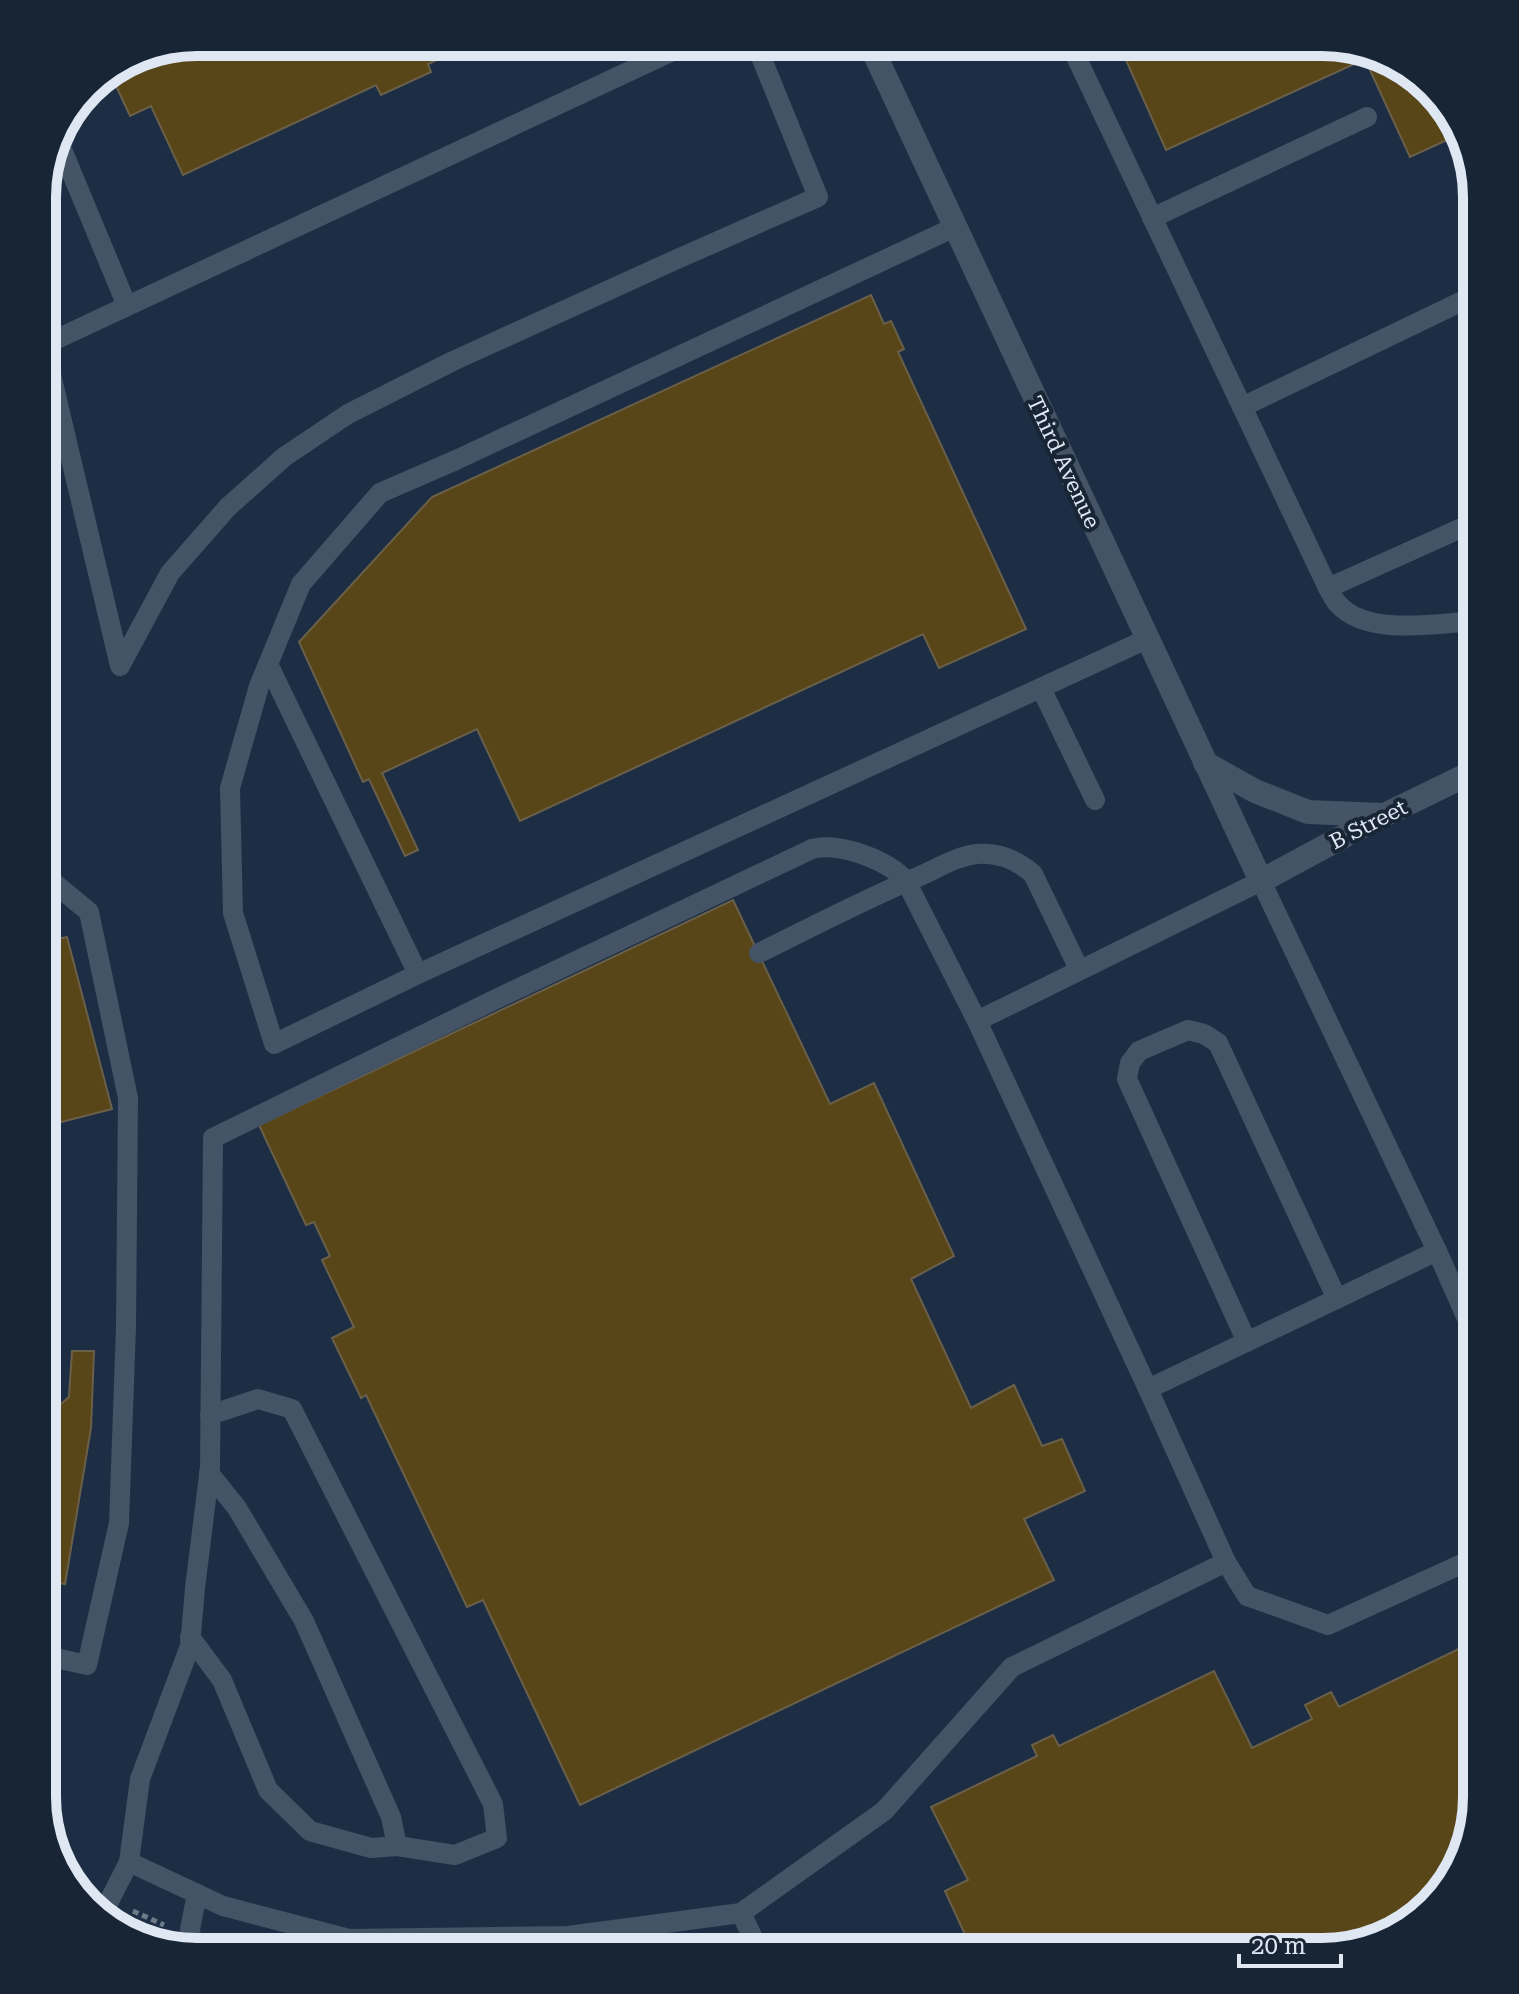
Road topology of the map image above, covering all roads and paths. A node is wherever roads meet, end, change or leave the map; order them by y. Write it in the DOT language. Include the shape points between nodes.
graph roads {
  1 [pos="662,56"];
  2 [pos="761,56"];
  3 [pos="876,56"];
  4 [pos="1076,56"];
  5 [pos="1367,117"];
  6 [pos="63,153"];
  7 [pos="1152,218"];
  8 [pos="955,227"];
  9 [pos="1463,301"];
  10 [pos="127,306"];
  11 [pos="56,336"];
  12 [pos="56,397"];
  13 [pos="1242,407"];
  14 [pos="1463,527"];
  15 [pos="1328,588"];
  16 [pos="1463,622"];
  17 [pos="1147,639"];
  18 [pos="268,664"];
  19 [pos="1041,688"];
  20 [pos="1205,763"];
  21 [pos="1463,777"];
  22 [pos="1095,800"];
  23 [pos="1385,815"];
  24 [pos="906,881"];
  25 [pos="1261,881"];
  26 [pos="56,885"];
  27 [pos="759,953"];
  28 [pos="1079,969"];
  29 [pos="418,974"];
  30 [pos="977,1021"];
  31 [pos="1437,1251"];
  32 [pos="1337,1299"];
  33 [pos="1463,1310"];
  34 [pos="1247,1342"];
  35 [pos="1148,1389"];
  36 [pos="210,1415"];
  37 [pos="209,1473"];
  38 [pos="1226,1562"];
  39 [pos="1463,1563"];
  40 [pos="190,1637"];
  41 [pos="56,1658"];
  42 [pos="397,1846"];
  43 [pos="129,1862"];
  44 [pos="197,1894"];
  45 [pos="107,1905"];
  46 [pos="741,1913"];
  47 [pos="191,1938"];
  48 [pos="345,1938"];
  49 [pos="558,1938"];
  50 [pos="753,1938"];
  1 -- 10 [label="lane"];
  2 -- 12 [label="lane" via="818,197 453,361 348,414 284,457 228,507 170,573 120,666"];
  3 -- 8 [label="street, Third Avenue"];
  4 -- 7 [label="lane"];
  5 -- 7 [label="lane"];
  6 -- 10 [label="lane"];
  7 -- 13 [label="lane"];
  8 -- 17 [label="street, Third Avenue"];
  8 -- 18 [label="lane" via="380,493 301,584"];
  9 -- 13 [label="lane"];
  10 -- 11 [label="lane"];
  13 -- 15 [label="lane"];
  14 -- 15 [label="lane"];
  15 -- 16 [label="lane" via="1337,604 1363,621 1395,626"];
  17 -- 19 [label="lane"];
  17 -- 20 [label="street, Third Avenue"];
  18 -- 29 [label="lane"];
  18 -- 29 [label="lane" via="230,788 233,913 274,1044"];
  19 -- 22 [label="lane"];
  19 -- 29 [label="lane"];
  20 -- 23 [label="street" via="1308,812"];
  20 -- 25 [label="street, Third Avenue"];
  21 -- 23 [label="street, B Street"];
  23 -- 25 [label="street, B Street"];
  24 -- 27 [label="lane"];
  24 -- 28 [label="lane" via="976,854 1022,864 1033,874"];
  24 -- 30 [label="lane"];
  24 -- 36 [label="lane" via="894,869 848,850 812,849 213,1138"];
  25 -- 28 [label="lane"];
  25 -- 31 [label="lane"];
  26 -- 41 [label="lane" via="89,912 128,1114 119,1523 87,1665"];
  28 -- 30 [label="lane"];
  30 -- 35 [label="lane"];
  31 -- 32 [label="lane"];
  31 -- 33 [label="lane"];
  32 -- 34 [label="lane"];
  32 -- 34 [label="lane" via="1218,1043 1188,1030 1139,1051 1127,1079"];
  34 -- 35 [label="lane"];
  35 -- 38 [label="lane"];
  36 -- 37 [label="lane"];
  36 -- 42 [label="lane" via="258,1399 292,1409 493,1804 497,1838 455,1855"];
  37 -- 40 [label="lane"];
  37 -- 42 [label="lane" via="237,1508 304,1621 391,1817"];
  38 -- 39 [label="lane" via="1247,1596 1328,1625"];
  38 -- 46 [label="lane" via="1012,1667 884,1811"];
  40 -- 42 [label="lane" via="222,1680 268,1790 310,1831 371,1848"];
  40 -- 43 [label="lane" via="140,1779"];
  43 -- 44 [label="lane"];
  43 -- 45 [label="lane"];
  44 -- 47 [label="lane"];
  44 -- 48 [label="lane" via="223,1906"];
  46 -- 49 [label="lane"];
  46 -- 50 [label="lane"];
}
